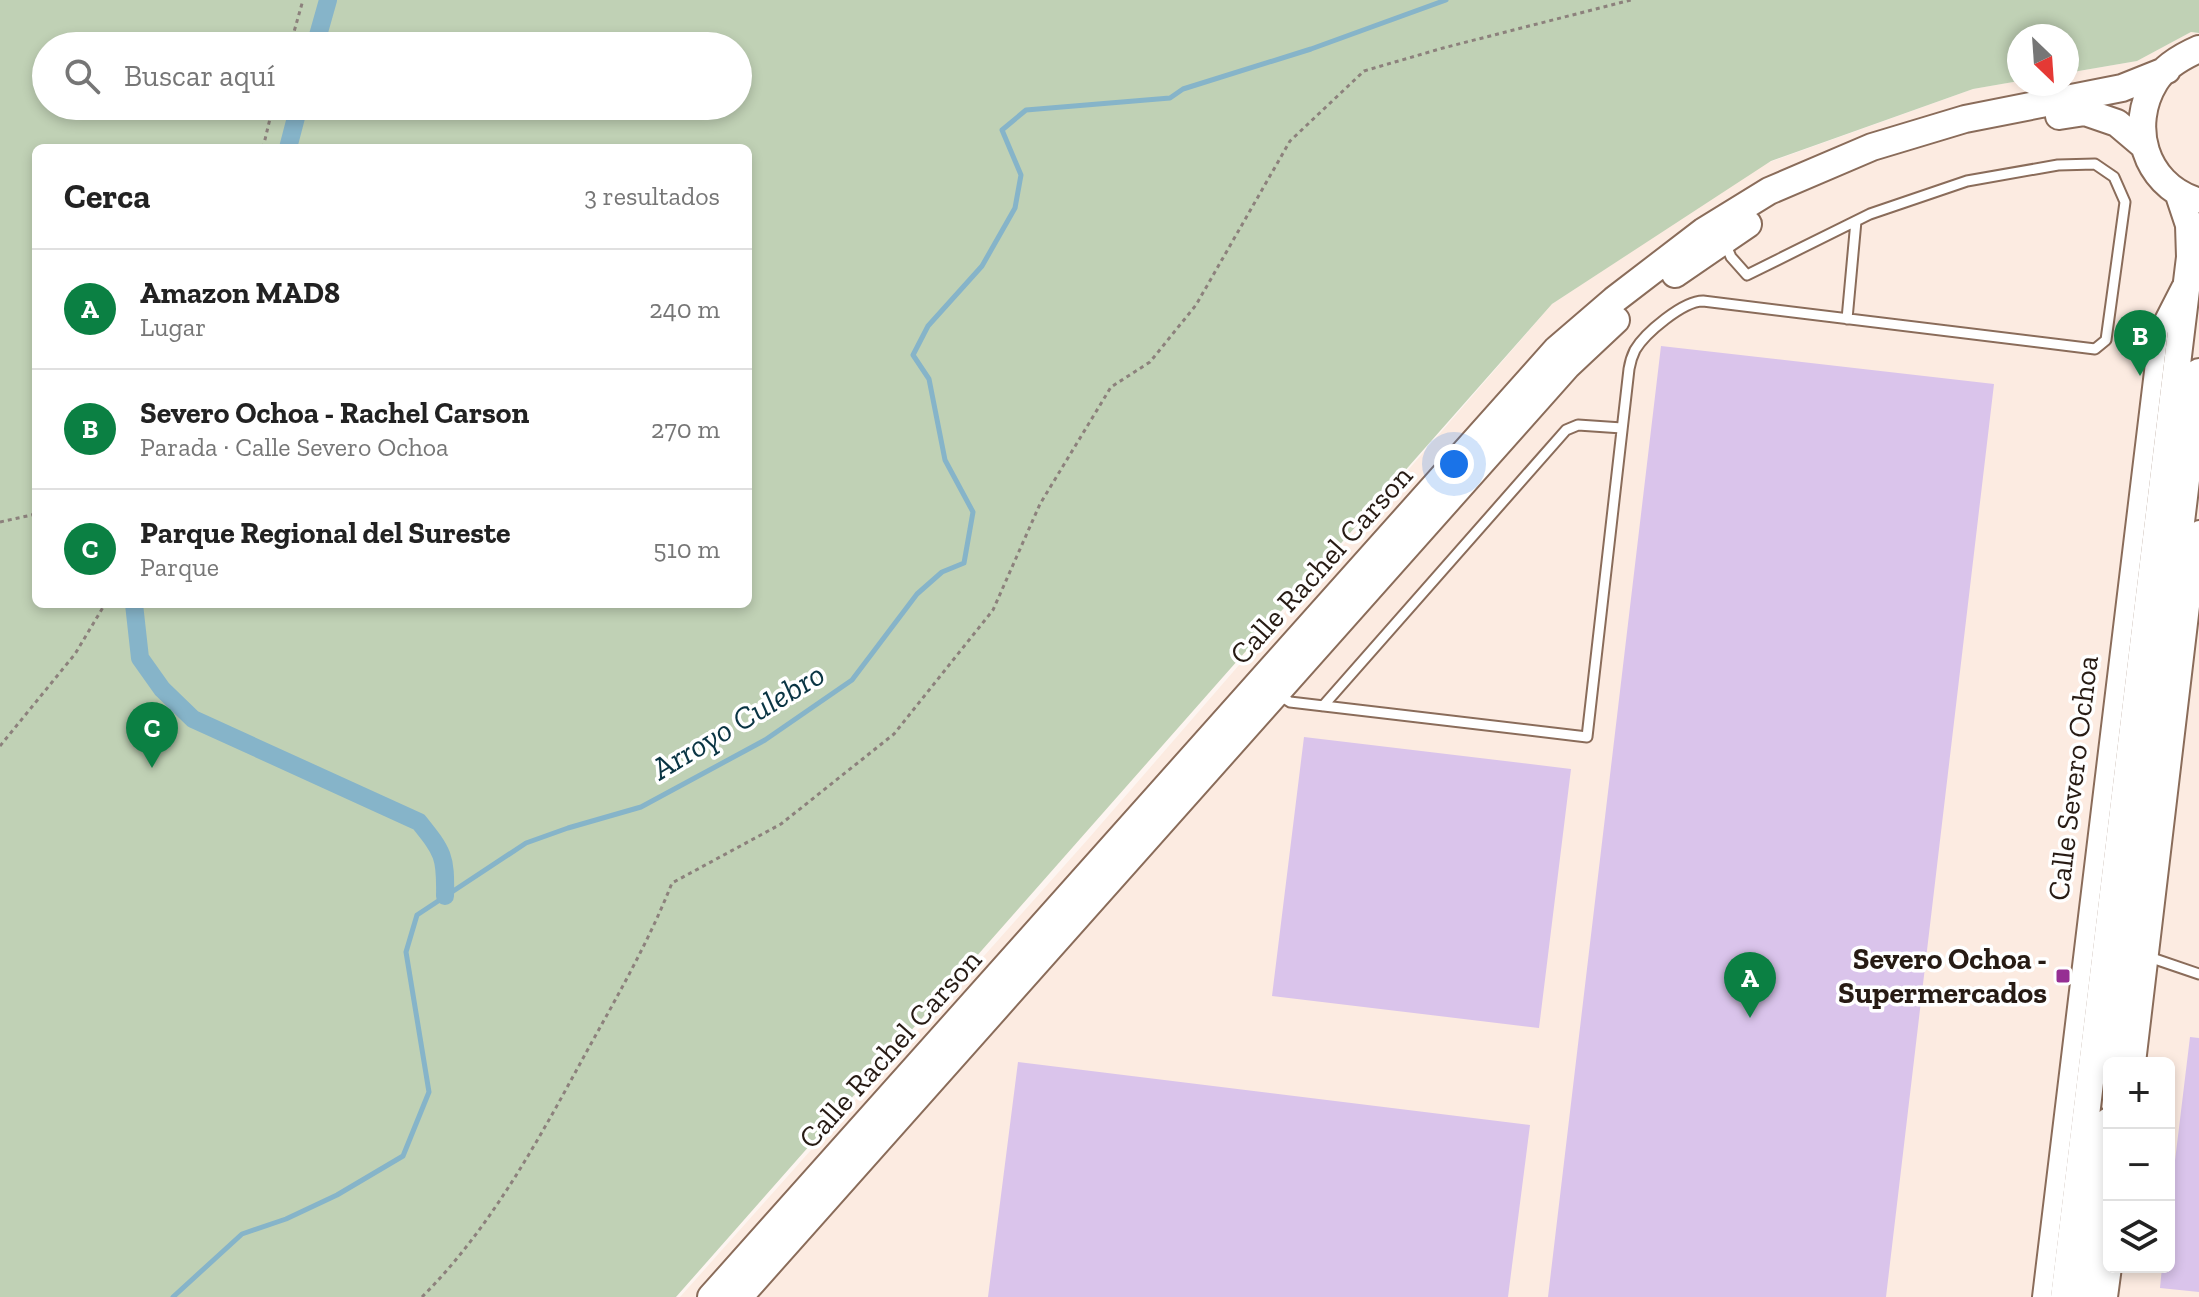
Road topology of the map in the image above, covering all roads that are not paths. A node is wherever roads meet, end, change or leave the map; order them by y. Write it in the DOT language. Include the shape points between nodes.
graph roads {
  1 [pos="2199,49"];
  2 [pos="2167,70"];
  3 [pos="2143,145"];
  4 [pos="2189,198"];
  5 [pos="1856,221"];
  6 [pos="1723,240"];
  7 [pos="2188,273"];
  8 [pos="1847,319"];
  9 [pos="2199,372"];
  10 [pos="1622,428"];
  11 [pos="2199,530"];
  12 [pos="1276,694"];
  13 [pos="1323,706"];
  14 [pos="2149,957"];
  15 [pos="2199,974"];
  16 [pos="2117,1057"];
  17 [pos="2137,1057"];
  18 [pos="2108,1129"];
  19 [pos="2111,1273"];
  20 [pos="711,1297"];
  21 [pos="739,1297"];
  22 [pos="2042,1297"];
  23 [pos="2064,1297"];
  24 [pos="2088,1297"];
  25 [pos="2108,1297"];
  1 -- 2 [label="street"];
  2 -- 3 [label="street" via="2155,81 2141,117"];
  2 -- 20 [label="street, Calle Rachel Carson" via="2122,88 1965,119 1872,147 1769,191 1704,231 1614,300 1557,349"];
  3 -- 4 [label="street" via="2158,177"];
  3 -- 6 [label="street, Calle Rachel Carson" via="2117,123 2085,112 1978,130 1889,158 1797,197"];
  4 -- 7 [label="street, Calle Severo Ochoa"];
  5 -- 6 [label="lane" via="1747,275"];
  5 -- 8 [label="lane"];
  5 -- 8 [label="lane" via="1967,181 2058,165 2095,164 2105,169 2125,202 2106,340 2095,349"];
  6 -- 12 [label="street, Calle Rachel Carson" via="1628,308 1567,366"];
  7 -- 22 [label="street, Calle Severo Ochoa" via="2159,330"];
  7 -- 23 [label="street, Calle Severo Ochoa"];
  8 -- 10 [label="lane" via="1694,301 1633,353"];
  9 -- 16 [label="street"];
  10 -- 13 [label="lane" via="1578,425 1566,430"];
  10 -- 13 [label="lane" via="1587,737"];
  11 -- 14 [label="street"];
  12 -- 13 [label="lane" via="1290,702"];
  12 -- 21 [label="street, Calle Rachel Carson"];
  14 -- 15 [label="lane"];
  14 -- 17 [label="street"];
  18 -- 24 [label="street"];
  19 -- 25 [label="street"];
}
